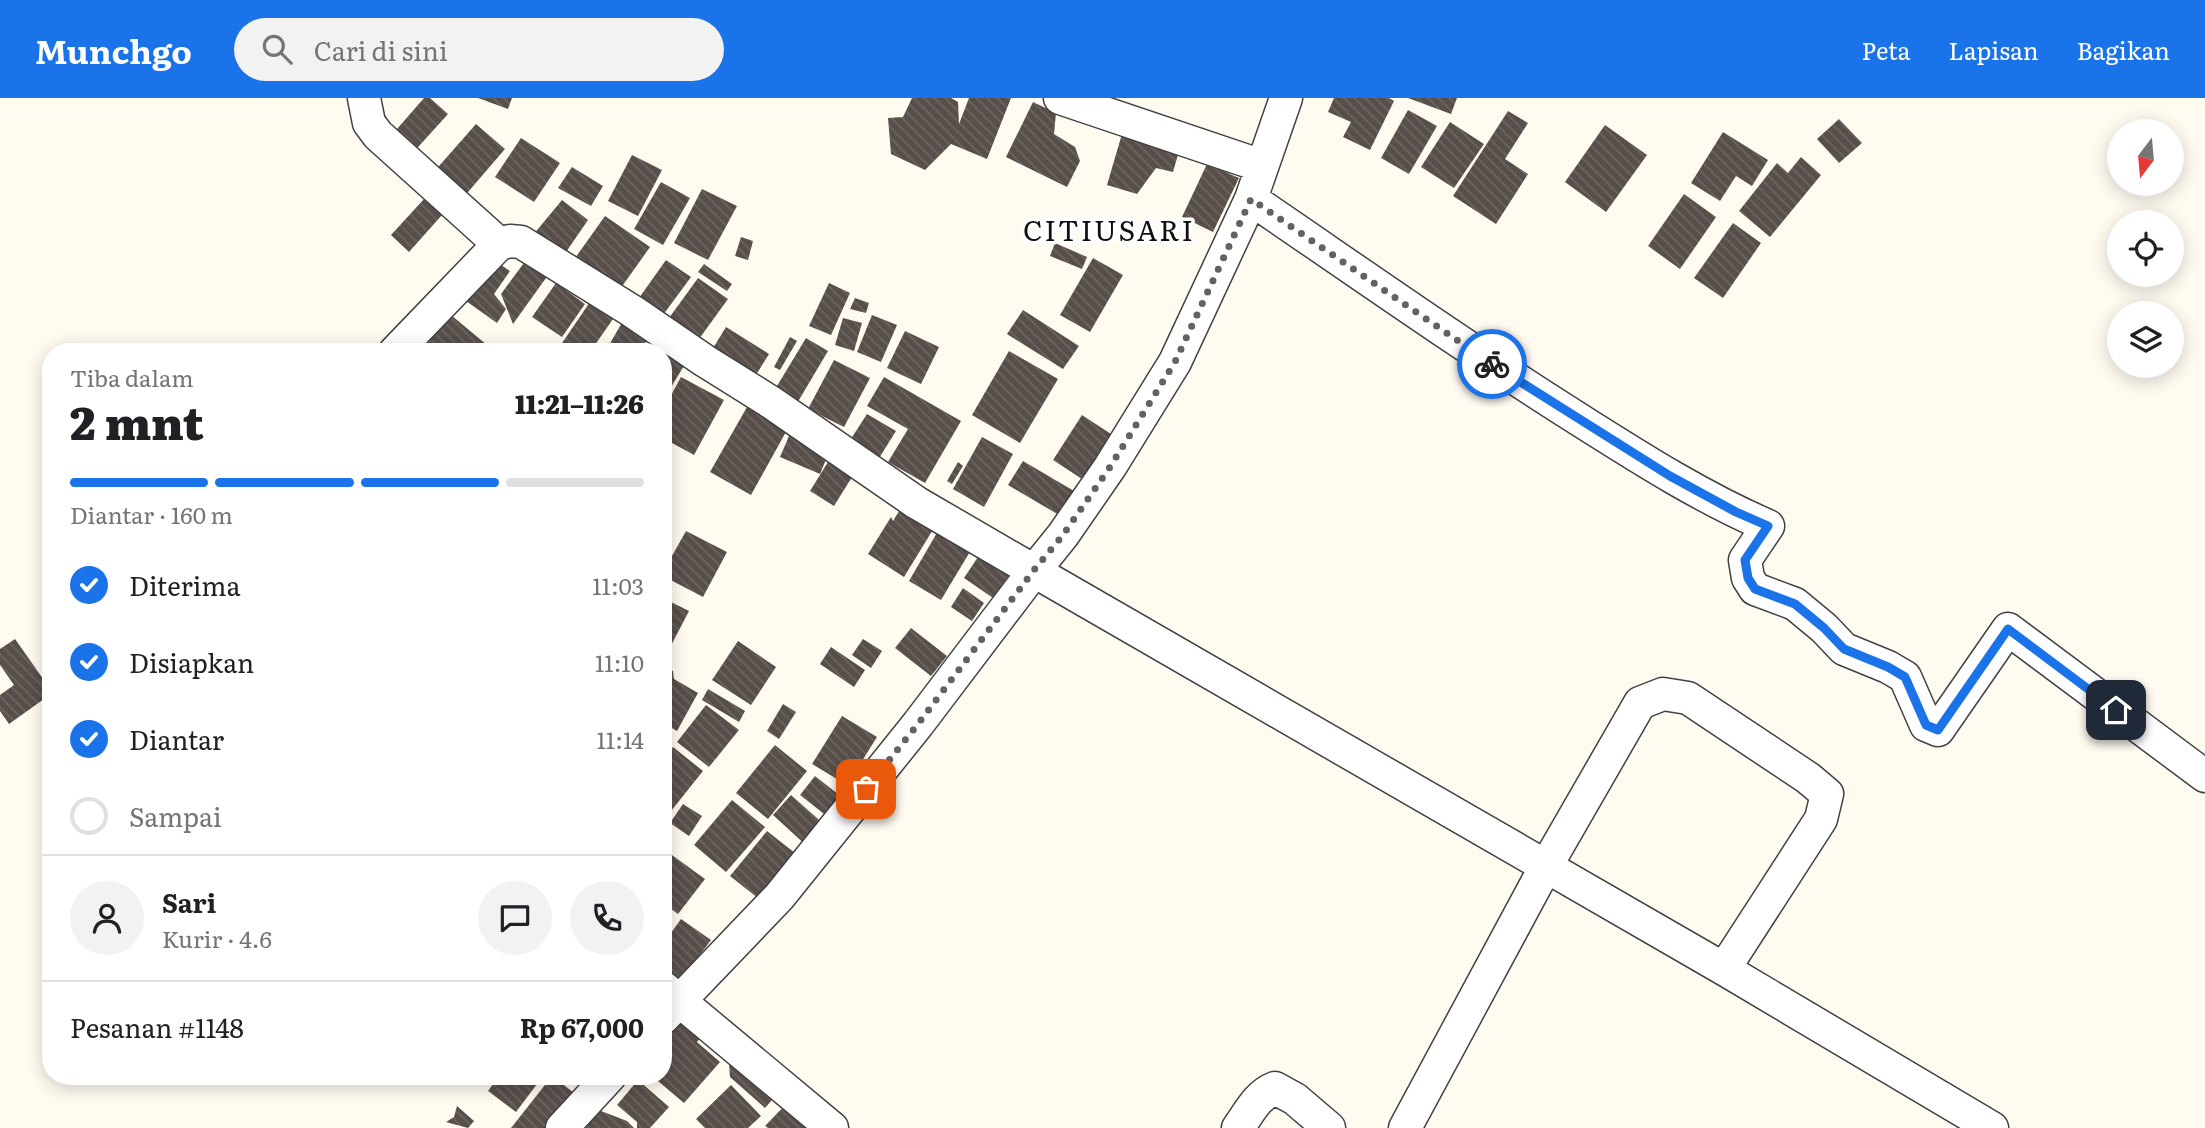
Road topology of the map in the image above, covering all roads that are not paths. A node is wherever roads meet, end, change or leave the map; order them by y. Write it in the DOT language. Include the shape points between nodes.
graph roads {
  1 [pos="364,98"];
  2 [pos="1060,98"];
  3 [pos="1286,98"];
  4 [pos="1262,166"];
  5 [pos="1251,199"];
  6 [pos="499,244"];
  7 [pos="404,343"];
  8 [pos="1034,570"];
  9 [pos="2205,776"];
  10 [pos="1545,867"];
  11 [pos="1724,969"];
  12 [pos="672,999"];
  13 [pos="672,1004"];
  14 [pos="602,1085"];
  15 [pos="562,1128"];
  16 [pos="832,1128"];
  17 [pos="1238,1128"];
  18 [pos="1329,1128"];
  19 [pos="1405,1128"];
  20 [pos="1992,1128"];
  1 -- 6 [label="street" via="369,123 378,135"];
  2 -- 4 [label="street"];
  3 -- 4 [label="street"];
  4 -- 5 [label="street"];
  5 -- 8 [label="street" via="1175,362 1110,467"];
  5 -- 9 [label="street" via="1515,380 1670,476 1768,526 1745,560 1755,589 1795,604 1844,649 1905,677 1926,725 1938,730 2008,629"];
  6 -- 7 [label="street"];
  6 -- 8 [label="street" via="521,242 769,401 917,503"];
  8 -- 10 [label="street"];
  8 -- 12 [label="street" via="779,897"];
  10 -- 11 [label="street"];
  10 -- 11 [label="street" via="1640,704 1662,694 1688,698 1827,794 1821,819"];
  10 -- 19 [label="street"];
  11 -- 20 [label="street"];
  13 -- 16 [label="street"];
  14 -- 15 [label="street"];
  17 -- 18 [label="street" via="1266,1091 1275,1088"];
}
